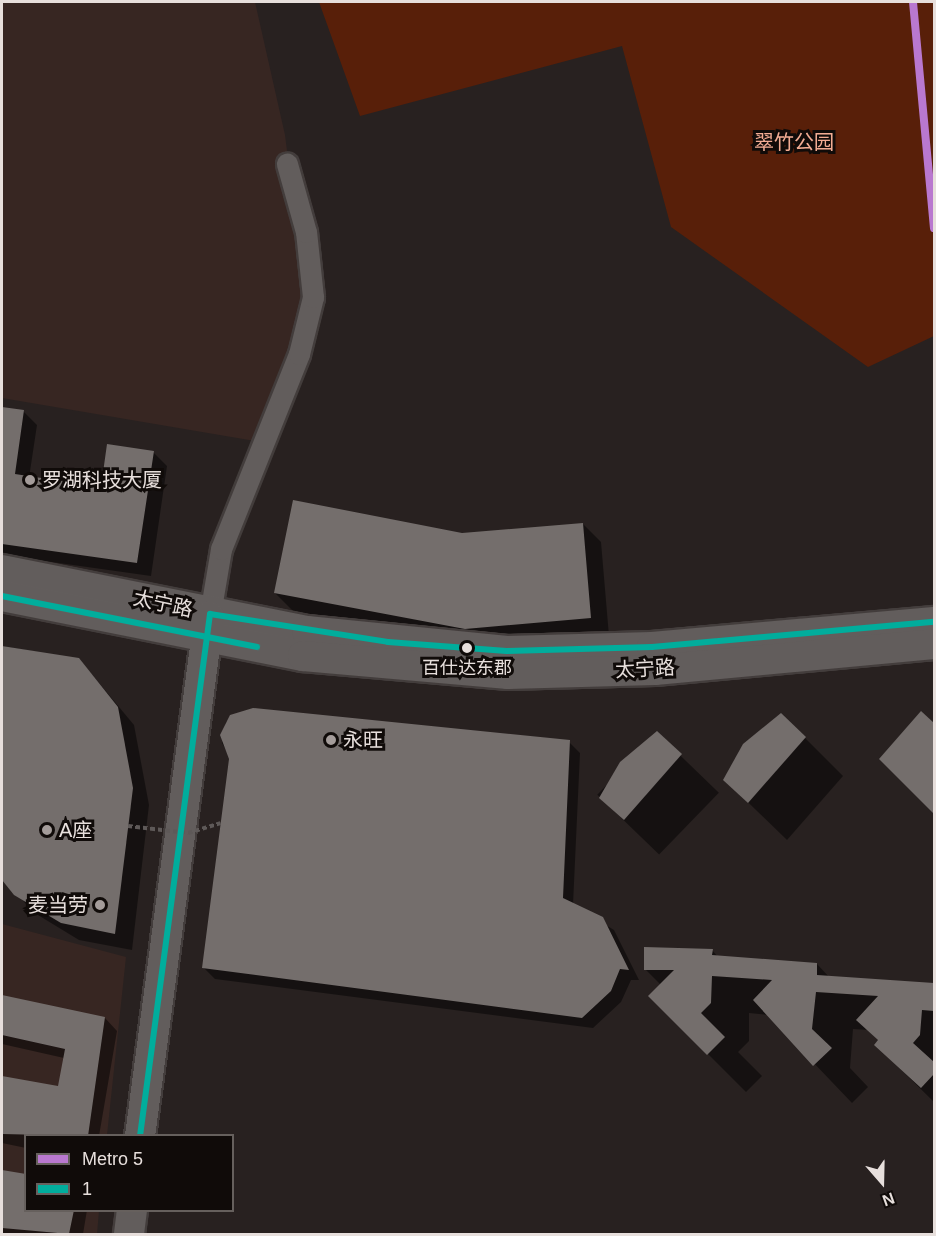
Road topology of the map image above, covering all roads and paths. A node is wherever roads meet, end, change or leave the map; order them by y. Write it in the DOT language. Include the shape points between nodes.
graph roads {
  1 [pos="287,164"];
  2 [pos="2,570"];
  3 [pos="2,596"];
  4 [pos="934,622"];
  5 [pos="208,626"];
  6 [pos="934,644"];
  7 [pos="221,823"];
  8 [pos="128,826"];
  9 [pos="140,1134"];
  10 [pos="132,1212"];
  11 [pos="129,1234"];
  1 -- 5 [label="street" via="306,231 313,297 299,354 221,549"];
  2 -- 5 [label="main road, 太宁路"];
  3 -- 5 [label="main road, 太宁路"];
  4 -- 5 [label="main road, 太宁路" via="652,647 507,651"];
  5 -- 6 [label="main road, 太宁路" via="326,658 508,674 655,670"];
  5 -- 9 [label="main road"];
  7 -- 8 [label="path, bridge" via="188,833"];
  10 -- 11 [label="main road"];
}
